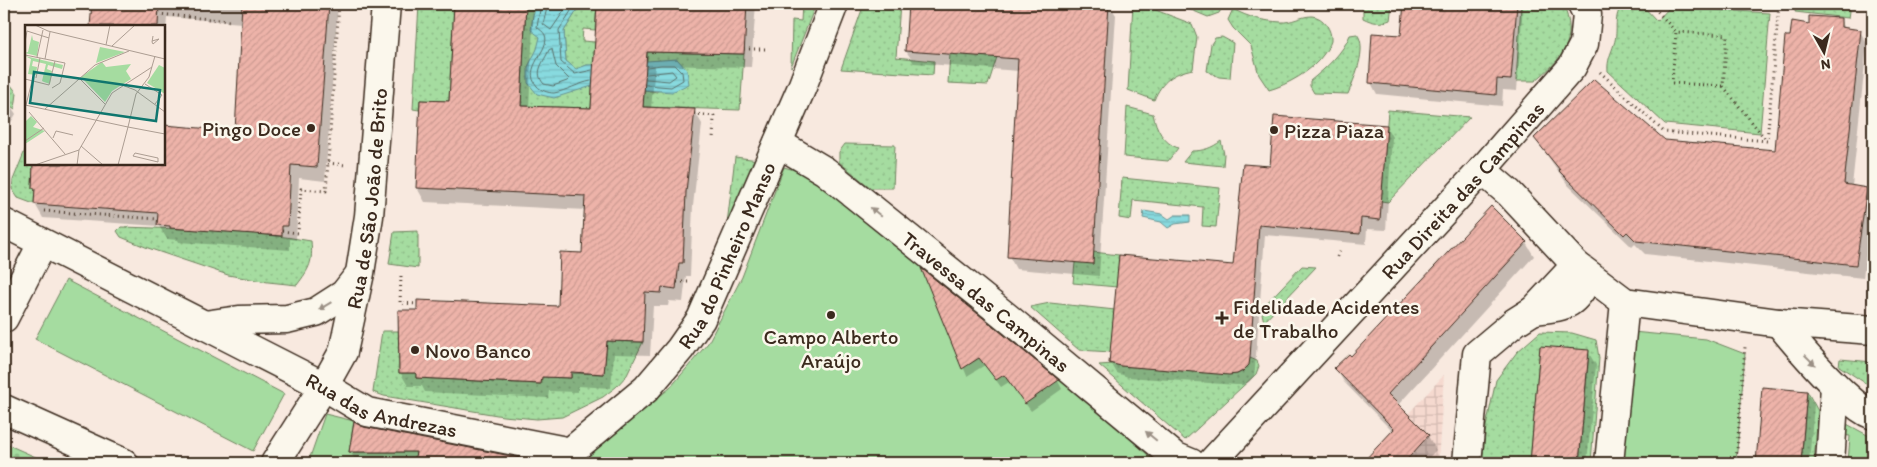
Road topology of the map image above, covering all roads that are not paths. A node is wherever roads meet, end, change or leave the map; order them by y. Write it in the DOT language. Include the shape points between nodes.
graph roads {
  1 [pos="386,4"];
  2 [pos="834,4"];
  3 [pos="1588,7"];
  4 [pos="778,143"];
  5 [pos="1482,170"];
  6 [pos="10,227"];
  7 [pos="42,244"];
  8 [pos="1583,270"];
  9 [pos="360,273"];
  10 [pos="1625,302"];
  11 [pos="4,318"];
  12 [pos="1779,323"];
  13 [pos="204,325"];
  14 [pos="1873,330"];
  15 [pos="324,386"];
  16 [pos="1835,386"];
  17 [pos="4,409"];
  18 [pos="1873,415"];
  19 [pos="564,458"];
  20 [pos="124,463"];
  21 [pos="275,463"];
  22 [pos="1191,463"];
  23 [pos="1211,463"];
  24 [pos="1467,463"];
  25 [pos="1609,463"];
  26 [pos="1830,463"];
  1 -- 9 [label="street, Rua de São João de Brito" via="369,216"];
  2 -- 4 [label="street, Rua do Pinheiro Manso"];
  3 -- 5 [label="street, Rua Direita das Campinas" via="1584,44 1572,66"];
  4 -- 19 [label="street, Rua do Pinheiro Manso" via="701,319 646,389"];
  22 -- 4 [label="street, Travessa das Campinas, one-way" via="1174,456 825,171"];
  5 -- 8 [label="street" via="1509,193"];
  5 -- 23 [label="street, Rua Direita das Campinas"];
  6 -- 7 [label="street, Rua das Andrezas"];
  7 -- 11 [label="street"];
  7 -- 13 [label="street, Rua das Andrezas"];
  8 -- 10 [label="street"];
  8 -- 24 [label="street" via="1579,296 1568,304 1534,310 1477,354"];
  9 -- 13 [label="street, one-way" via="344,294 316,312 287,319"];
  9 -- 15 [label="street, Rua de São João de Brito" via="343,352"];
  10 -- 12 [label="street"];
  10 -- 25 [label="street"];
  12 -- 14 [label="street"];
  12 -- 16 [label="street, one-way"];
  13 -- 15 [label="street, Rua das Andrezas"];
  15 -- 19 [label="street, Rua das Andrezas" via="367,412"];
  15 -- 21 [label="street"];
  16 -- 18 [label="street" via="1864,412"];
  16 -- 26 [label="street"];
  17 -- 20 [label="street"];
}
